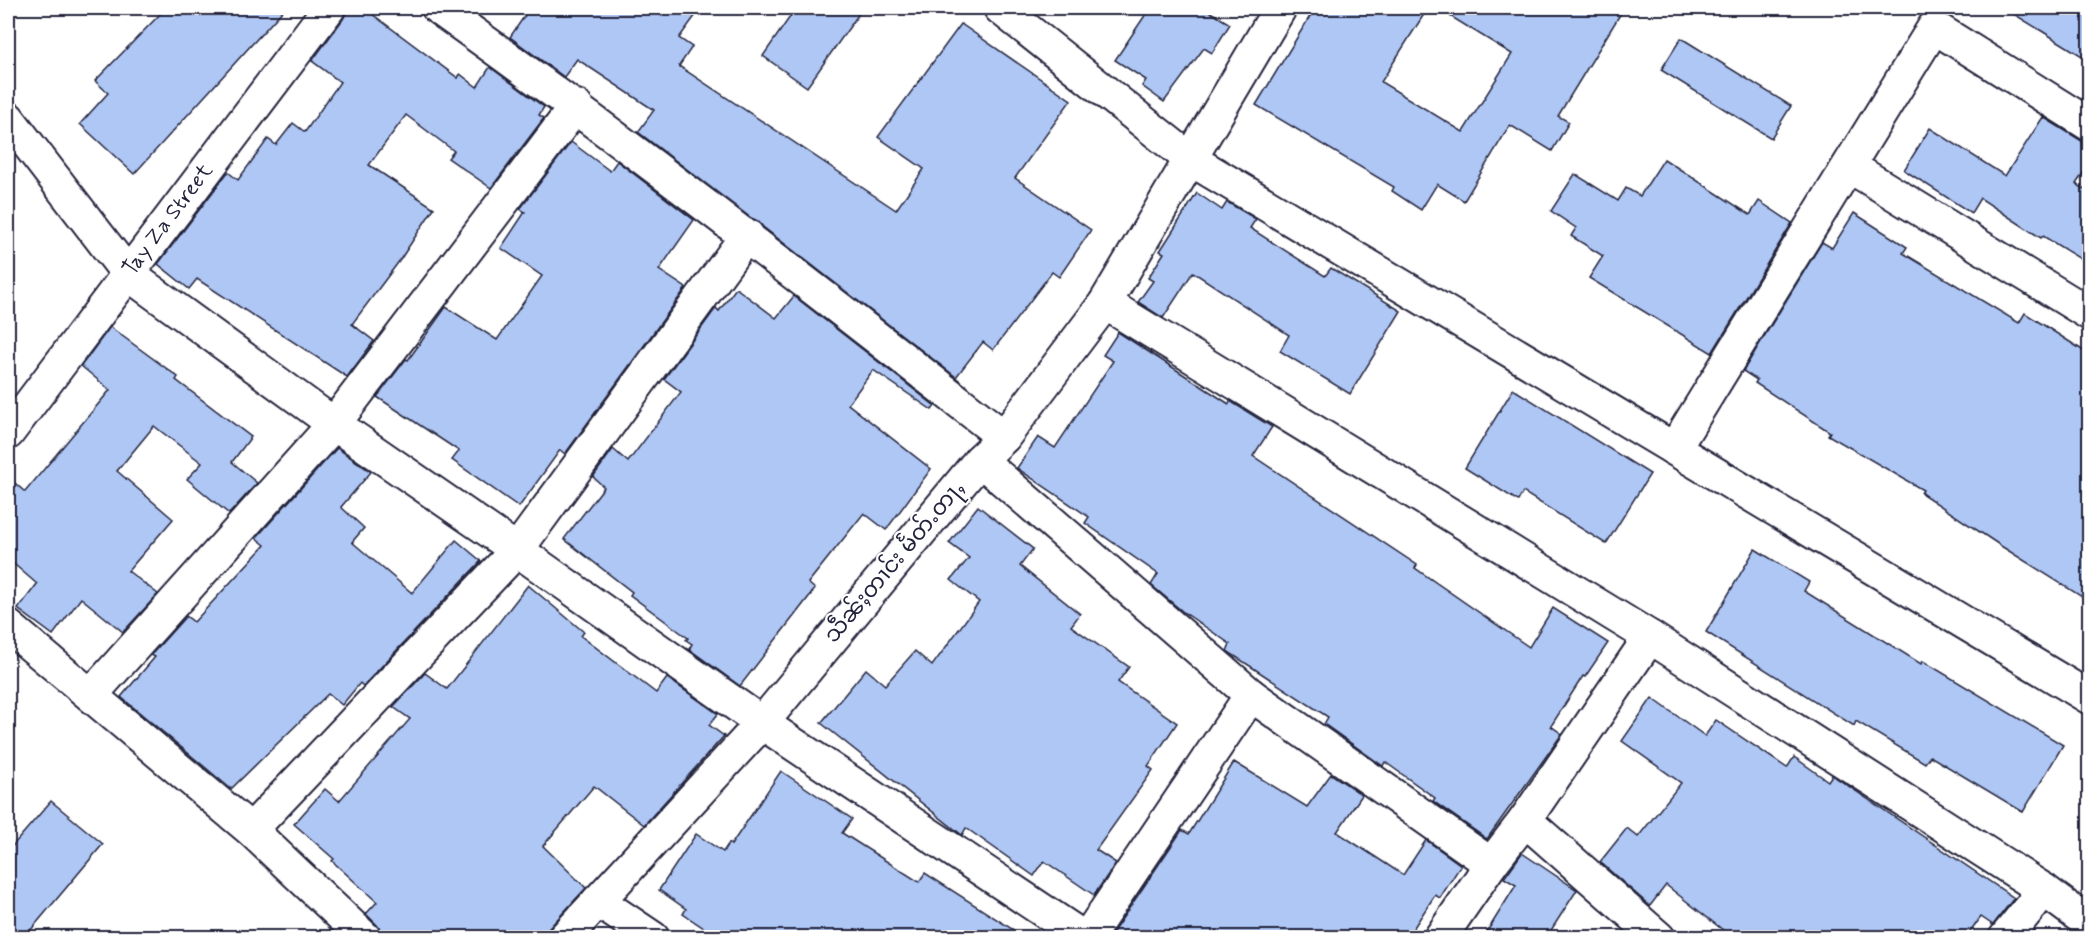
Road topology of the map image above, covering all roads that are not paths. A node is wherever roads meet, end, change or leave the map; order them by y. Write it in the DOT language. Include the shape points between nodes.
graph roads {
  1 [pos="329,8"];
  2 [pos="438,8"];
  3 [pos="1000,8"];
  4 [pos="1280,8"];
  5 [pos="576,106"];
  6 [pos="8,118"];
  7 [pos="2090,125"];
  8 [pos="1190,159"];
  9 [pos="1849,166"];
  10 [pos="747,235"];
  11 [pos="128,273"];
  12 [pos="1105,303"];
  13 [pos="2090,314"];
  14 [pos="334,424"];
  15 [pos="8,433"];
  16 [pos="1004,437"];
  17 [pos="1674,449"];
  18 [pos="980,460"];
  19 [pos="517,550"];
  20 [pos="8,626"];
  21 [pos="1650,637"];
  22 [pos="91,695"];
  23 [pos="1251,695"];
  24 [pos="2090,698"];
  25 [pos="762,723"];
  26 [pos="1525,820"];
  27 [pos="251,830"];
  28 [pos="1491,864"];
  29 [pos="2044,890"];
  30 [pos="598,900"];
  31 [pos="2090,924"];
  32 [pos="365,938"];
  33 [pos="564,938"];
  34 [pos="653,938"];
  35 [pos="1085,938"];
  36 [pos="1440,938"];
  37 [pos="1659,938"];
  38 [pos="2006,938"];
  1 -- 11 [label="street, Tay Za Street"];
  2 -- 5 [label="street"];
  3 -- 8 [label="street"];
  4 -- 8 [label="street, သဵၼ်ႈတၢင်း မႅတ်ႉတႃႇ"];
  5 -- 10 [label="street"];
  5 -- 14 [label="street"];
  6 -- 11 [label="street"];
  7 -- 9 [label="street" via="1934,27"];
  8 -- 12 [label="street, သဵၼ်ႈတၢင်း မႅတ်ႉတႃႇ"];
  8 -- 17 [label="street"];
  9 -- 13 [label="street"];
  9 -- 17 [label="street"];
  10 -- 16 [label="street"];
  10 -- 19 [label="street"];
  11 -- 14 [label="street"];
  11 -- 15 [label="street, Tay Za Street"];
  12 -- 16 [label="street, သဵၼ်ႈတၢင်း မႅတ်ႉတႃႇ"];
  12 -- 21 [label="street"];
  14 -- 19 [label="street"];
  14 -- 22 [label="street"];
  16 -- 18 [label="street, သဵၼ်ႈတၢင်း မႅတ်ႉတႃႇ"];
  17 -- 24 [label="street"];
  18 -- 23 [label="street"];
  18 -- 25 [label="street, သဵၼ်ႈတၢင်း မႅတ်ႉတႃႇ"];
  19 -- 25 [label="street"];
  19 -- 27 [label="street"];
  20 -- 22 [label="street"];
  21 -- 26 [label="street"];
  21 -- 29 [label="street"];
  22 -- 27 [label="street"];
  23 -- 28 [label="street"];
  23 -- 35 [label="street"];
  25 -- 30 [label="street, သဵၼ်ႈတၢင်း မႅတ်ႉတႃႇ"];
  25 -- 35 [label="street"];
  26 -- 28 [label="street"];
  26 -- 37 [label="street"];
  27 -- 32 [label="street"];
  28 -- 36 [label="street"];
  29 -- 31 [label="street"];
  29 -- 38 [label="street"];
  30 -- 33 [label="street, သဵၼ်ႈတၢင်း မႅတ်ႉတႃႇ"];
  30 -- 34 [label="street"];
}
